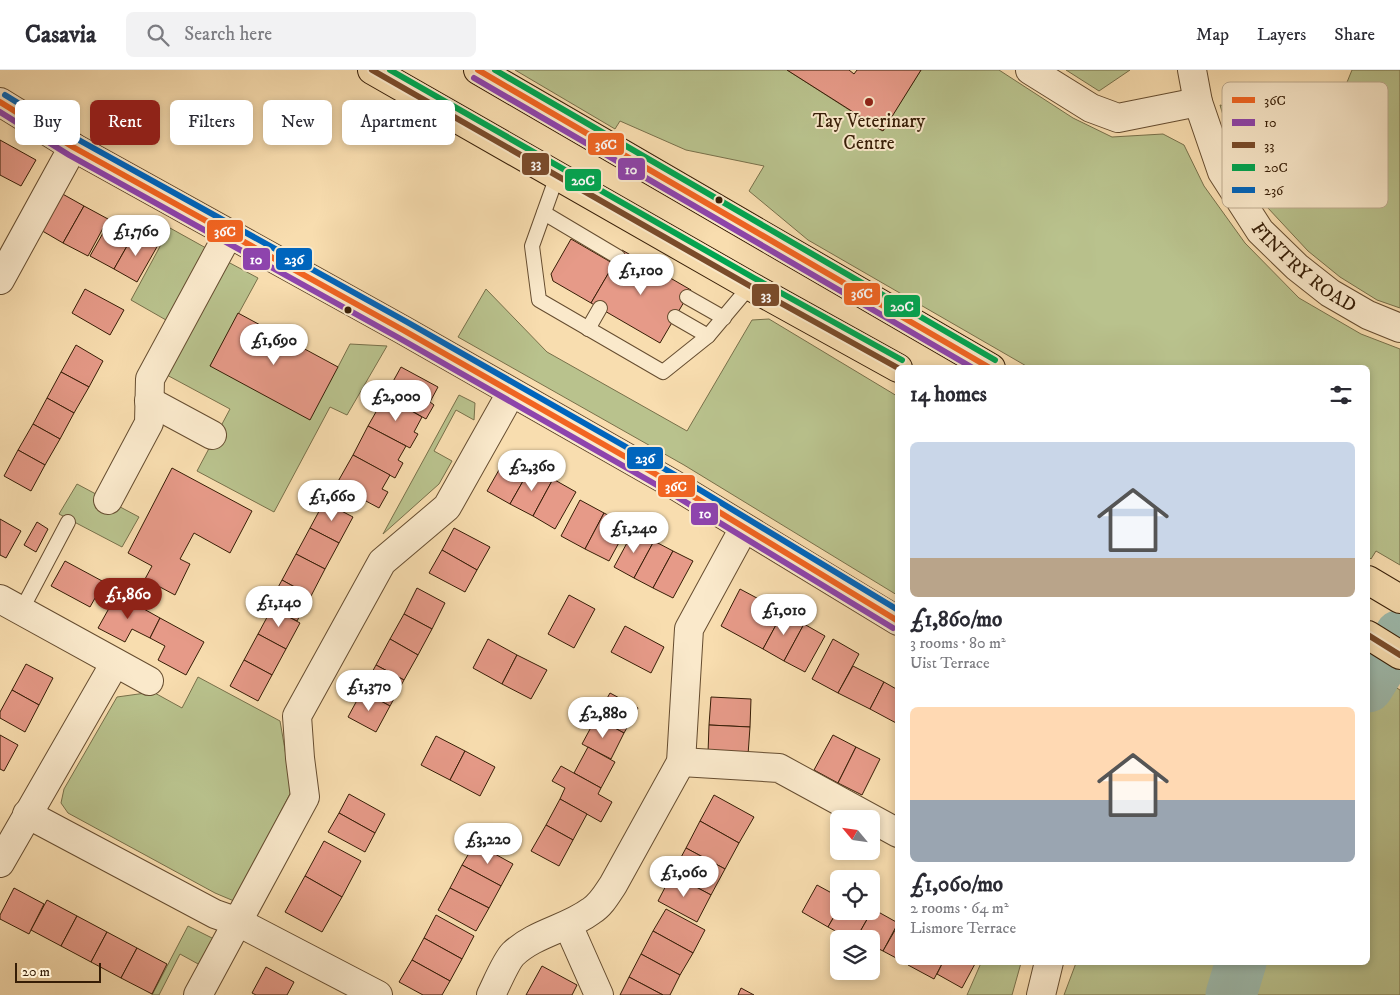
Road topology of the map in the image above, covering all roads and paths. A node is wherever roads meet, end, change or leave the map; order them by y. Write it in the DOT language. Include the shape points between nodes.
graph roads {
  1 [pos="372,70"];
  2 [pos="478,70"];
  3 [pos="1030,70"];
  4 [pos="1192,70"];
  5 [pos="0,102"];
  6 [pos="1198,102"];
  7 [pos="73,147"];
  8 [pos="1222,172"];
  9 [pos="557,176"];
  10 [pos="1245,208"];
  11 [pos="544,213"];
  12 [pos="229,233"];
  13 [pos="618,257"];
  14 [pos="0,280"];
  15 [pos="750,286"];
  16 [pos="687,297"];
  17 [pos="600,308"];
  18 [pos="675,317"];
  19 [pos="724,318"];
  20 [pos="1400,328"];
  21 [pos="588,329"];
  22 [pos="708,336"];
  23 [pos="986,365"];
  24 [pos="895,366"];
  25 [pos="511,392"];
  26 [pos="149,401"];
  27 [pos="212,436"];
  28 [pos="108,500"];
  29 [pos="68,522"];
  30 [pos="744,528"];
  31 [pos="1370,581"];
  32 [pos="1400,599"];
  33 [pos="10,605"];
  34 [pos="895,619"];
  35 [pos="1370,636"];
  36 [pos="1400,655"];
  37 [pos="115,663"];
  38 [pos="149,681"];
  39 [pos="681,762"];
  40 [pos="27,814"];
  41 [pos="895,831"];
  42 [pos="0,863"];
  43 [pos="238,922"];
  44 [pos="568,925"];
  45 [pos="1048,965"];
  46 [pos="594,992"];
  47 [pos="198,995"];
  48 [pos="378,995"];
  49 [pos="491,995"];
  50 [pos="1041,995"];
  1 -- 9 [label="highway"];
  2 -- 23 [label="highway"];
  3 -- 6 [label="street" via="1091,108 1118,118"];
  4 -- 6 [label="street, FINTRY ROAD"];
  5 -- 7 [label="street"];
  6 -- 8 [label="street, FINTRY ROAD"];
  7 -- 12 [label="street"];
  7 -- 14 [label="street"];
  9 -- 11 [label="lane"];
  9 -- 15 [label="highway"];
  10 -- 20 [label="street, FINTRY ROAD" via="1260,231 1296,267 1330,293 1368,315"];
  11 -- 13 [label="lane"];
  11 -- 21 [label="lane" via="532,246 539,300"];
  12 -- 25 [label="street"];
  12 -- 26 [label="street" via="150,379"];
  15 -- 19 [label="lane"];
  15 -- 24 [label="highway"];
  16 -- 19 [label="lane"];
  17 -- 21 [label="lane"];
  18 -- 22 [label="lane"];
  19 -- 22 [label="lane"];
  21 -- 22 [label="lane" via="663,372"];
  25 -- 30 [label="street"];
  25 -- 43 [label="street" via="447,507 382,562 297,716 305,797"];
  26 -- 27 [label="street"];
  26 -- 28 [label="street" via="149,423"];
  29 -- 33 [label="lane"];
  30 -- 34 [label="street"];
  30 -- 39 [label="street" via="689,629"];
  31 -- 32 [label="highway"];
  33 -- 37 [label="street"];
  35 -- 36 [label="highway"];
  37 -- 38 [label="street"];
  37 -- 40 [label="street"];
  39 -- 41 [label="street" via="779,768"];
  39 -- 44 [label="street" via="601,903"];
  40 -- 42 [label="street"];
  40 -- 43 [label="street" via="215,914"];
  43 -- 47 [label="street"];
  43 -- 48 [label="street"];
  44 -- 46 [label="street"];
  44 -- 49 [label="street" via="533,939 512,956"];
  45 -- 50 [label="street"];
}
